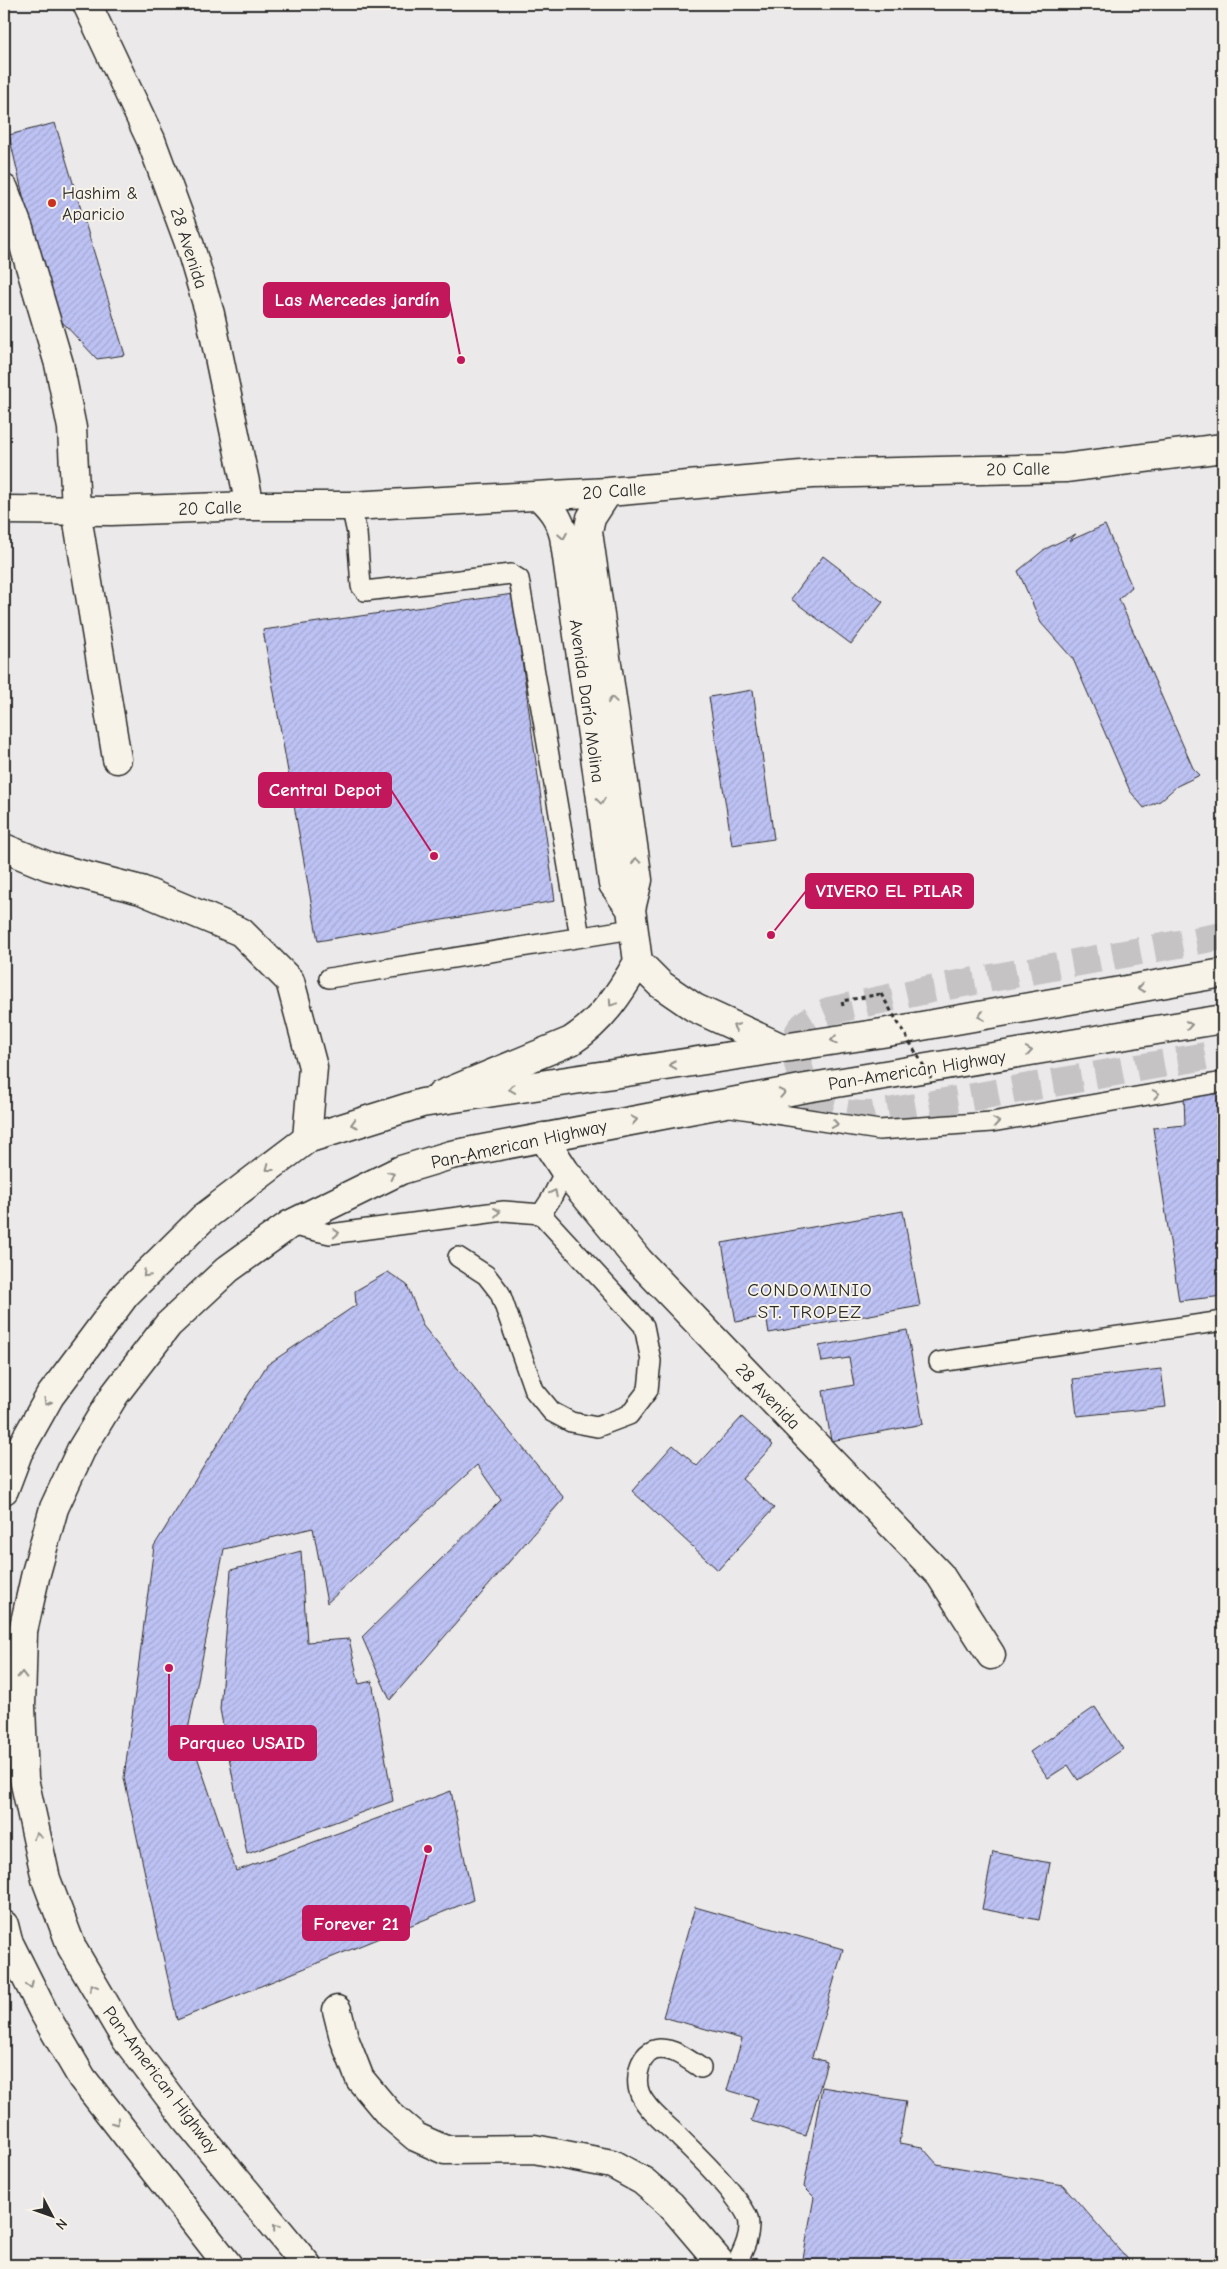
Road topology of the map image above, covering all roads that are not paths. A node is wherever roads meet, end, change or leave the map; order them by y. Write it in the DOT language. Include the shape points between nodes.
graph roads {
  1 [pos="87,4"];
  2 [pos="4,188"];
  3 [pos="1223,448"];
  4 [pos="608,492"];
  5 [pos="539,496"];
  6 [pos="250,506"];
  7 [pos="351,506"];
  8 [pos="4,510"];
  9 [pos="76,510"];
  10 [pos="117,759"];
  11 [pos="4,848"];
  12 [pos="632,919"];
  13 [pos="580,937"];
  14 [pos="638,962"];
  15 [pos="1223,973"];
  16 [pos="329,978"];
  17 [pos="1223,1019"];
  18 [pos="780,1047"];
  19 [pos="1223,1082"];
  20 [pos="422,1103"];
  21 [pos="717,1105"];
  22 [pos="543,1137"];
  23 [pos="308,1139"];
  24 [pos="565,1171"];
  25 [pos="541,1214"];
  26 [pos="288,1225"];
  27 [pos="458,1257"];
  28 [pos="1223,1321"];
  29 [pos="939,1362"];
  30 [pos="4,1490"];
  31 [pos="991,1655"];
  32 [pos="4,1925"];
  33 [pos="337,2010"];
  34 [pos="701,2068"];
  35 [pos="228,2265"];
  36 [pos="307,2265"];
  37 [pos="722,2265"];
  38 [pos="736,2265"];
  1 -- 6 [label="main road, 28 Avenida" via="151,140 189,243 210,314"];
  2 -- 9 [label="main road" via="59,364 72,428"];
  3 -- 4 [label="main road, 20 Calle" via="1065,468 812,474"];
  4 -- 5 [label="main road, 20 Calle"];
  12 -- 4 [label="main road, Avenida Darío Molina, one-way" via="638,880 588,532 592,518"];
  5 -- 7 [label="main road, 20 Calle"];
  5 -- 12 [label="main road, Avenida Darío Molina, one-way" via="554,510 564,536 613,884"];
  6 -- 7 [label="main road, 20 Calle"];
  6 -- 9 [label="main road, 20 Calle"];
  7 -- 13 [label="lane" via="361,586 365,591 511,574 519,579"];
  8 -- 9 [label="main road, 20 Calle"];
  9 -- 10 [label="main road"];
  11 -- 23 [label="main road" via="48,866 141,890 241,932 290,981 312,1067"];
  12 -- 13 [label="lane"];
  12 -- 14 [label="main road, Avenida Darío Molina"];
  13 -- 16 [label="lane"];
  18 -- 14 [label="main road, one-way" via="695,1008 660,984"];
  14 -- 20 [label="main road, one-way" via="607,1010 585,1032 571,1041"];
  15 -- 18 [label="main road, one-way" via="892,1031"];
  21 -- 17 [label="main road, Pan-American Highway, one-way"];
  18 -- 20 [label="main road, one-way"];
  21 -- 19 [label="lane, one-way" via="879,1130 992,1122"];
  20 -- 23 [label="main road, one-way"];
  22 -- 21 [label="main road, Pan-American Highway, one-way"];
  22 -- 24 [label="main road, 28 Avenida"];
  26 -- 22 [label="main road, Pan-American Highway, one-way" via="402,1170 451,1155"];
  23 -- 30 [label="main road, one-way" via="203,1218 126,1294 50,1396 18,1453"];
  25 -- 24 [label="lane, one-way"];
  24 -- 31 [label="main road, 28 Avenida" via="639,1261 940,1575"];
  26 -- 25 [label="lane, one-way" via="330,1234 504,1211"];
  25 -- 27 [label="lane" via="644,1326 651,1361 648,1390 628,1415 597,1426 571,1422 552,1412 534,1390 500,1293 486,1275"];
  36 -- 26 [label="main road, Pan-American Highway, one-way" via="186,2119 125,2038 72,1948 46,1879 24,1778 22,1706 23,1631 36,1573 54,1508 81,1450 115,1394 168,1325 228,1269"];
  28 -- 29 [label="lane"];
  32 -- 35 [label="main road, one-way" via="8,1941 43,2012 82,2078"];
  33 -- 37 [label="main road" via="360,2079 390,2115 416,2137 445,2150 534,2149 612,2164 643,2181 672,2205"];
  34 -- 38 [label="lane" via="682,2056 660,2049 648,2053 636,2079 641,2095 653,2112 712,2169 748,2217 747,2240"];
}
